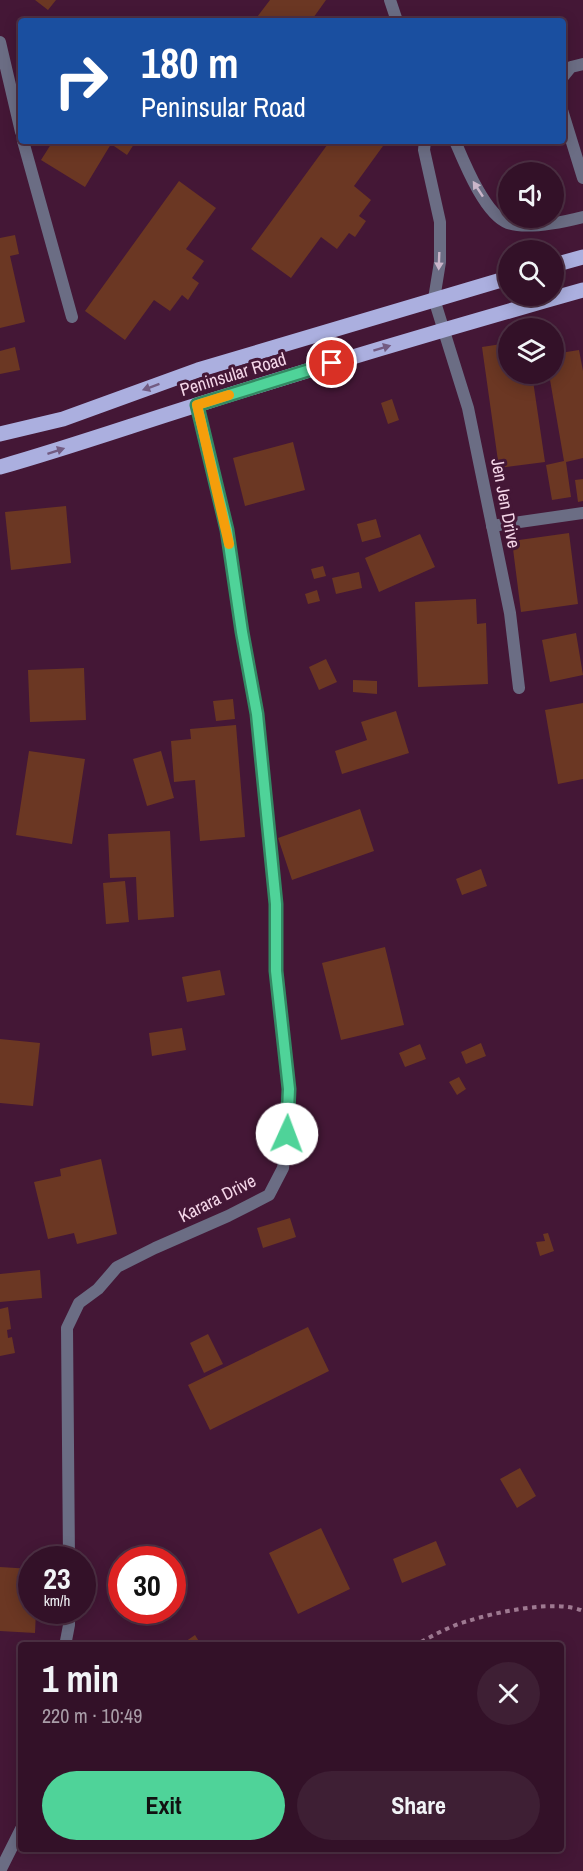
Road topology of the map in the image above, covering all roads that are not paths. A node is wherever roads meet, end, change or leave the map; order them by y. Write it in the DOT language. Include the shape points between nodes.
graph roads {
  1 [pos="390,0"];
  2 [pos="396,18"];
  3 [pos="0,42"];
  4 [pos="583,64"];
  5 [pos="566,73"];
  6 [pos="18,119"];
  7 [pos="566,123"];
  8 [pos="24,144"];
  9 [pos="425,144"];
  10 [pos="456,144"];
  11 [pos="583,178"];
  12 [pos="583,217"];
  13 [pos="583,257"];
  14 [pos="564,263"];
  15 [pos="498,282"];
  16 [pos="583,290"];
  17 [pos="434,299"];
  18 [pos="72,317"];
  19 [pos="443,329"];
  20 [pos="197,405"];
  21 [pos="0,434"];
  22 [pos="0,467"];
  23 [pos="583,513"];
  24 [pos="492,526"];
  25 [pos="519,688"];
  26 [pos="69,1546"];
  27 [pos="69,1624"];
  28 [pos="67,1642"];
  29 [pos="18,1835"];
  30 [pos="0,1871"];
  1 -- 2 [label="street"];
  3 -- 6 [label="street"];
  4 -- 5 [label="street" via="571,67"];
  7 -- 11 [label="street"];
  8 -- 18 [label="street"];
  9 -- 17 [label="street, one-way" via="440,222 440,262"];
  12 -- 10 [label="street, one-way" via="527,226 507,223 473,181"];
  13 -- 14 [label="main road"];
  15 -- 17 [label="main road, Peninsular Road"];
  16 -- 19 [label="main road, Peninsular Road"];
  17 -- 19 [label="street, Jen Jen Drive"];
  17 -- 21 [label="main road, Peninsular Road, one-way" via="198,370 63,419"];
  20 -- 19 [label="main road, Peninsular Road, one-way"];
  19 -- 24 [label="street, Jen Jen Drive" via="468,408"];
  22 -- 20 [label="main road, Peninsular Road, one-way"];
  20 -- 26 [label="street, Karara Drive" via="227,530 257,714 276,904 276,971 289,1089 287,1134 283,1168 269,1195 117,1268 79,1303 67,1328"];
  23 -- 24 [label="street"];
  24 -- 25 [label="street, Jen Jen Drive" via="510,613"];
  27 -- 28 [label="street"];
  29 -- 30 [label="street"];
}
